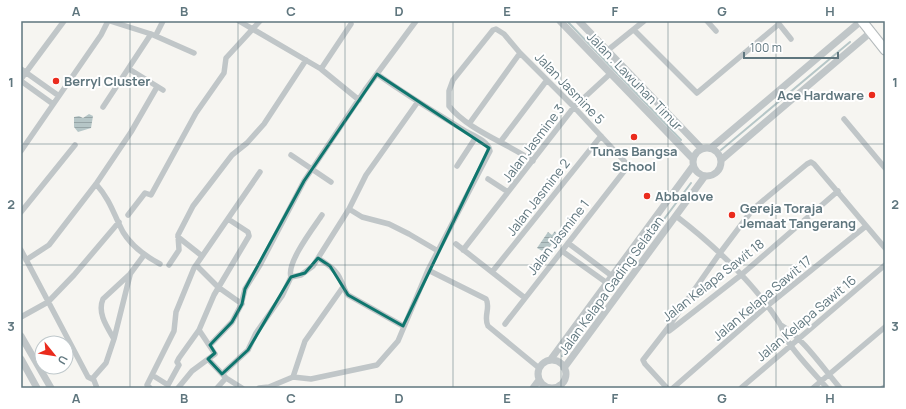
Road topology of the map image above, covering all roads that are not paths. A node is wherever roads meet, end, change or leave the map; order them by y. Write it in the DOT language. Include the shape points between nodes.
graph roads {
  1 [pos="64,21"];
  2 [pos="109,21"];
  3 [pos="163,21"];
  4 [pos="240,21"];
  5 [pos="260,21"];
  6 [pos="416,21"];
  7 [pos="560,21"];
  8 [pos="580,21"];
  9 [pos="644,21"];
  10 [pos="707,21"];
  11 [pos="861,21"];
  12 [pos="778,23"];
  13 [pos="351,24"];
  14 [pos="253,29"];
  15 [pos="634,30"];
  16 [pos="716,31"];
  17 [pos="871,32"];
  18 [pos="154,34"];
  19 [pos="791,39"];
  20 [pos="608,50"];
  21 [pos="885,50"];
  22 [pos="194,53"];
  23 [pos="520,53"];
  24 [pos="306,60"];
  25 [pos="321,68"];
  26 [pos="129,69"];
  27 [pos="24,71"];
  28 [pos="611,73"];
  29 [pos="377,74"];
  30 [pos="21,80"];
  31 [pos="546,80"];
  32 [pos="157,87"];
  33 [pos="163,90"];
  34 [pos="59,96"];
  35 [pos="359,100"];
  36 [pos="417,103"];
  37 [pos="53,104"];
  38 [pos="103,107"];
  39 [pos="574,107"];
  40 [pos="844,119"];
  41 [pos="469,124"];
  42 [pos="601,136"];
  43 [pos="476,137"];
  44 [pos="501,141"];
  45 [pos="75,145"];
  46 [pos="711,148"];
  47 [pos="702,149"];
  48 [pos="21,151"];
  49 [pos="292,155"];
  50 [pos="721,160"];
  51 [pos="533,161"];
  52 [pos="693,162"];
  53 [pos="627,164"];
  54 [pos="458,166"];
  55 [pos="885,168"];
  56 [pos="312,169"];
  57 [pos="260,172"];
  58 [pos="705,176"];
  59 [pos="488,179"];
  60 [pos="331,182"];
  61 [pos="96,184"];
  62 [pos="838,191"];
  63 [pos="508,192"];
  64 [pos="349,209"];
  65 [pos="21,212"];
  66 [pos="128,215"];
  67 [pos="322,215"];
  68 [pos="676,216"];
  69 [pos="228,219"];
  70 [pos="119,222"];
  71 [pos="866,226"];
  72 [pos="178,237"];
  73 [pos="568,243"];
  74 [pos="456,244"];
  75 [pos="885,248"];
  76 [pos="21,250"];
  77 [pos="438,250"];
  78 [pos="463,250"];
  79 [pos="562,251"];
  80 [pos="720,253"];
  81 [pos="144,255"];
  82 [pos="202,256"];
  83 [pos="318,258"];
  84 [pos="26,260"];
  85 [pos="160,264"];
  86 [pos="196,264"];
  87 [pos="169,265"];
  88 [pos="885,265"];
  89 [pos="428,270"];
  90 [pos="492,272"];
  91 [pos="130,274"];
  92 [pos="741,275"];
  93 [pos="612,276"];
  94 [pos="291,277"];
  95 [pos="607,283"];
  96 [pos="218,287"];
  97 [pos="343,287"];
  98 [pos="525,298"];
  99 [pos="48,302"];
  100 [pos="242,304"];
  101 [pos="767,306"];
  102 [pos="21,317"];
  103 [pos="505,324"];
  104 [pos="781,325"];
  105 [pos="403,326"];
  106 [pos="885,327"];
  107 [pos="667,329"];
  108 [pos="199,330"];
  109 [pos="21,336"];
  110 [pos="114,339"];
  111 [pos="798,340"];
  112 [pos="210,344"];
  113 [pos="791,345"];
  114 [pos="21,359"];
  115 [pos="208,359"];
  116 [pos="551,360"];
  117 [pos="538,368"];
  118 [pos="564,368"];
  119 [pos="829,375"];
  120 [pos="152,376"];
  121 [pos="224,376"];
  122 [pos="293,377"];
  123 [pos="92,378"];
  124 [pos="539,380"];
  125 [pos="821,382"];
  126 [pos="170,386"];
  127 [pos="560,387"];
  128 [pos="37,388"];
  129 [pos="51,388"];
  130 [pos="97,388"];
  131 [pos="150,388"];
  132 [pos="178,388"];
  133 [pos="217,388"];
  134 [pos="242,388"];
  135 [pos="259,388"];
  136 [pos="533,388"];
  137 [pos="550,388"];
  138 [pos="667,388"];
  139 [pos="673,388"];
  140 [pos="740,388"];
  141 [pos="813,388"];
  142 [pos="827,388"];
  143 [pos="840,388"];
  1 -- 27 [label="street"];
  2 -- 18 [label="street"];
  2 -- 34 [label="street"];
  3 -- 18 [label="street"];
  4 -- 14 [label="street"];
  5 -- 14 [label="street"];
  6 -- 29 [label="street"];
  7 -- 28 [label="street, Jalan . Lawuhan Timur"];
  8 -- 20 [label="street"];
  9 -- 15 [label="street"];
  10 -- 16 [label="street"];
  11 -- 17 [label="main road"];
  11 -- 46 [label="street"];
  12 -- 15 [label="street" via="697,93"];
  12 -- 19 [label="street"];
  13 -- 25 [label="street"];
  14 -- 24 [label="street"];
  14 -- 66 [label="street" via="226,58 224,73 196,113 151,195 145,194"];
  15 -- 20 [label="street"];
  17 -- 21 [label="main road"];
  17 -- 50 [label="street"];
  18 -- 22 [label="street"];
  18 -- 26 [label="street"];
  20 -- 47 [label="street"];
  23 -- 31 [label="street, Jalan Jasmine 5"];
  23 -- 41 [label="street"];
  23 -- 41 [label="street, Jalan Jasmine 5" via="504,34 496,29 492,30 453,80 449,91 449,106"];
  24 -- 25 [label="street"];
  24 -- 72 [label="street" via="264,124 232,155 206,187 193,206"];
  25 -- 35 [label="street"];
  26 -- 32 [label="street"];
  26 -- 38 [label="street"];
  27 -- 30 [label="street"];
  27 -- 34 [label="street"];
  28 -- 39 [label="street, Jalan Jasmine 3"];
  28 -- 52 [label="street, Jalan . Lawuhan Timur"];
  29 -- 35 [label="street"];
  29 -- 36 [label="street"];
  30 -- 37 [label="street"];
  31 -- 39 [label="street, Jalan Jasmine 5"];
  31 -- 44 [label="street"];
  32 -- 33 [label="street"];
  32 -- 61 [label="street" via="132,132"];
  34 -- 37 [label="street"];
  35 -- 56 [label="street"];
  36 -- 43 [label="street"];
  36 -- 64 [label="street" via="366,175"];
  37 -- 48 [label="street"];
  39 -- 42 [label="street, Jalan Jasmine 5"];
  39 -- 51 [label="street, Jalan Jasmine 3"];
  40 -- 55 [label="street"];
  41 -- 44 [label="street"];
  42 -- 53 [label="street, Jalan Jasmine 5"];
  42 -- 90 [label="street, Jalan Jasmine 2"];
  43 -- 54 [label="street"];
  43 -- 77 [label="street" via="488,145 490,151"];
  44 -- 51 [label="street"];
  45 -- 65 [label="street"];
  46 -- 47 [label="street"];
  46 -- 50 [label="street" via="718,152"];
  47 -- 52 [label="street" via="698,151"];
  49 -- 56 [label="street"];
  50 -- 58 [label="street" via="720,169 714,175"];
  51 -- 63 [label="street, Jalan Jasmine 3"];
  52 -- 58 [label="street" via="697,173"];
  52 -- 93 [label="street, Jalan Kelapa Gading Selatan"];
  53 -- 73 [label="street, Jalan Jasmine 1"];
  56 -- 60 [label="street"];
  56 -- 100 [label="street" via="245,289"];
  57 -- 69 [label="street"];
  58 -- 68 [label="street, Jalan Kelapa Gading Selatan"];
  59 -- 63 [label="street, Jalan Jasmine 3"];
  61 -- 70 [label="street" via="108,197"];
  61 -- 84 [label="street" via="50,245"];
  62 -- 71 [label="street"];
  62 -- 80 [label="street" via="811,162 807,164 753,209"];
  62 -- 92 [label="street, Jalan Kelapa Sawit 18"];
  63 -- 78 [label="street, Jalan Jasmine 3"];
  64 -- 77 [label="street" via="389,224"];
  64 -- 83 [label="street"];
  67 -- 94 [label="street" via="291,266"];
  68 -- 80 [label="street"];
  68 -- 118 [label="street, Jalan Kelapa Gading Selatan"];
  69 -- 82 [label="street"];
  69 -- 96 [label="street" via="248,232 249,236"];
  70 -- 81 [label="street" via="130,242"];
  70 -- 99 [label="street"];
  71 -- 75 [label="street"];
  71 -- 101 [label="street, Jalan Kelapa Sawit 17"];
  72 -- 82 [label="street"];
  72 -- 87 [label="street" via="180,247"];
  73 -- 79 [label="street, Jalan Jasmine 1"];
  73 -- 93 [label="street"];
  74 -- 78 [label="street"];
  76 -- 84 [label="street"];
  77 -- 89 [label="street"];
  78 -- 90 [label="street"];
  79 -- 95 [label="street"];
  79 -- 98 [label="street, Jalan Jasmine 1"];
  80 -- 92 [label="street"];
  80 -- 107 [label="street"];
  81 -- 85 [label="street"];
  81 -- 91 [label="street"];
  82 -- 86 [label="street"];
  83 -- 94 [label="street" via="305,273"];
  83 -- 97 [label="street" via="330,266 342,281"];
  84 -- 99 [label="street"];
  86 -- 96 [label="street"];
  86 -- 120 [label="street" via="176,312 174,331"];
  88 -- 111 [label="street, Jalan Kelapa Sawit 16"];
  89 -- 105 [label="street"];
  89 -- 117 [label="street" via="486,299 488,326"];
  90 -- 98 [label="street"];
  91 -- 110 [label="street"];
  91 -- 110 [label="street" via="101,304 102,316"];
  92 -- 101 [label="street"];
  92 -- 107 [label="street, Jalan Kelapa Sawit 18" via="669,331"];
  93 -- 95 [label="street, Jalan Kelapa Gading Selatan"];
  94 -- 121 [label="street" via="248,350"];
  95 -- 116 [label="street, Jalan Kelapa Gading Selatan"];
  96 -- 100 [label="street"];
  96 -- 108 [label="street"];
  97 -- 105 [label="street" via="348,295"];
  97 -- 122 [label="street" via="304,341"];
  98 -- 103 [label="street, Jalan Jasmine 1"];
  99 -- 102 [label="street"];
  99 -- 123 [label="street" via="88,377"];
  100 -- 112 [label="street" via="232,322"];
  101 -- 104 [label="street"];
  101 -- 139 [label="street, Jalan Kelapa Sawit 17"];
  104 -- 111 [label="street" via="790,330"];
  104 -- 113 [label="street" via="784,336"];
  105 -- 122 [label="street" via="398,341 377,365 311,378"];
  106 -- 119 [label="street"];
  107 -- 138 [label="street, Jalan Kelapa Sawit 18" via="643,360"];
  108 -- 112 [label="street"];
  108 -- 126 [label="street" via="178,358 179,366"];
  109 -- 129 [label="street"];
  110 -- 123 [label="street" via="106,363"];
  111 -- 113 [label="street, Jalan Kelapa Sawit 16"];
  111 -- 119 [label="street"];
  112 -- 115 [label="street" via="215,354"];
  113 -- 125 [label="street"];
  113 -- 140 [label="street, Jalan Kelapa Sawit 16"];
  114 -- 128 [label="street"];
  115 -- 121 [label="street"];
  115 -- 132 [label="street" via="192,371"];
  116 -- 117 [label="street" via="545,361"];
  116 -- 118 [label="street" via="557,361"];
  117 -- 124 [label="street"];
  118 -- 127 [label="street" via="564,379"];
  119 -- 125 [label="street"];
  119 -- 143 [label="street"];
  120 -- 126 [label="street"];
  120 -- 131 [label="street" via="146,385"];
  121 -- 133 [label="street"];
  121 -- 134 [label="street"];
  122 -- 135 [label="street" via="269,387"];
  123 -- 130 [label="street"];
  124 -- 136 [label="street"];
  124 -- 137 [label="street"];
  125 -- 141 [label="street"];
  125 -- 142 [label="street"];
  127 -- 137 [label="street"];
}
